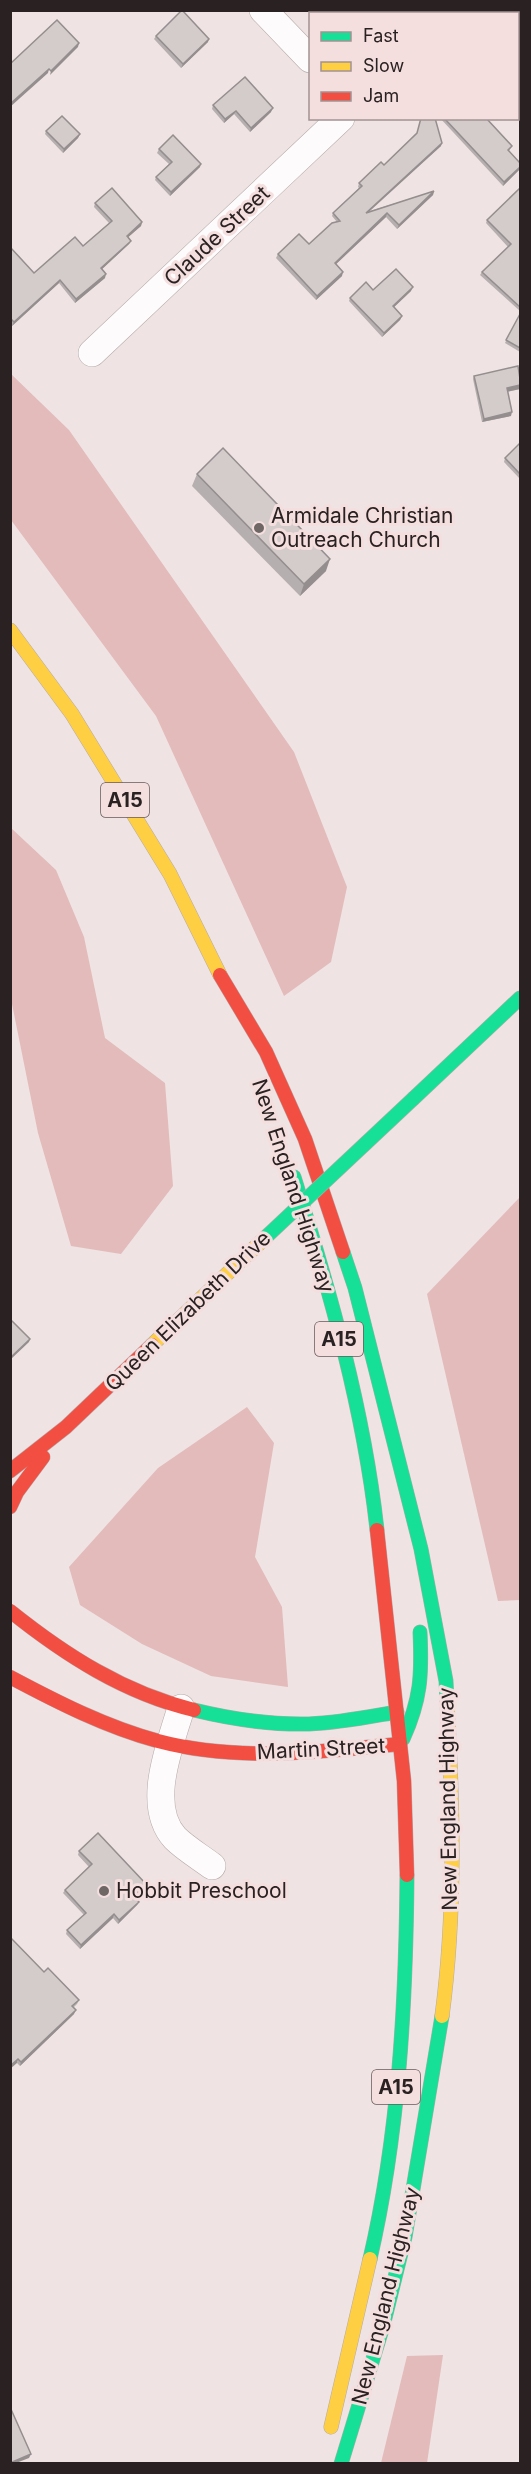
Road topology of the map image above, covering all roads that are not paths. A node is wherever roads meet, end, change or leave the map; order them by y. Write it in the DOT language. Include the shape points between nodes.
graph roads {
  1 [pos="263,10"];
  2 [pos="309,58"];
  3 [pos="339,120"];
  4 [pos="92,353"];
  5 [pos="10,630"];
  6 [pos="223,980"];
  7 [pos="520,998"];
  8 [pos="252,1057"];
  9 [pos="291,1167"];
  10 [pos="66,1427"];
  11 [pos="10,1471"];
  12 [pos="10,1507"];
  13 [pos="421,1550"];
  14 [pos="10,1611"];
  15 [pos="10,1677"];
  16 [pos="181,1708"];
  17 [pos="396,1712"];
  18 [pos="408,1728"];
  19 [pos="171,1744"];
  20 [pos="400,1744"];
  21 [pos="419,1744"];
  22 [pos="212,1866"];
  23 [pos="430,1991"];
  24 [pos="438,2046"];
  25 [pos="327,2444"];
  26 [pos="342,2463"];
  1 -- 2 [label="street"];
  3 -- 4 [label="street, Claude Street"];
  5 -- 6 [label="main road, New England Highway / A15" via="97,754 170,874"];
  6 -- 8 [label="main road, New England Highway / A15"];
  6 -- 13 [label="main road, New England Highway / A15" via="266,1052 305,1139 355,1288"];
  7 -- 10 [label="main road, Queen Elizabeth Drive, bridge"];
  9 -- 17 [label="main road, New England Highway / A15" via="321,1264 374,1497"];
  10 -- 11 [label="main road, Queen Elizabeth Drive"];
  10 -- 12 [label="main road, Queen Elizabeth Drive" via="17,1491"];
  13 -- 18 [label="main road" via="418,1593 422,1670 416,1713"];
  13 -- 24 [label="main road, New England Highway / A15" via="446,1681 453,1817 450,1956"];
  14 -- 16 [label="main road, Martin Street" via="80,1664 127,1689"];
  15 -- 19 [label="main road, Martin Street" via="97,1720"];
  16 -- 17 [label="main road, Martin Street" via="299,1724"];
  16 -- 19 [label="street"];
  17 -- 18 [label="main road"];
  17 -- 20 [label="main road, New England Highway / A15"];
  18 -- 20 [label="main road"];
  18 -- 21 [label="main road"];
  19 -- 20 [label="main road, Martin Street" via="232,1753 301,1754"];
  19 -- 22 [label="street" via="160,1808 175,1838"];
  20 -- 25 [label="main road, New England Highway / A15" via="407,1878 399,2069 379,2219"];
  23 -- 24 [label="main road"];
  24 -- 26 [label="main road, New England Highway / A15" via="405,2237"];
}
